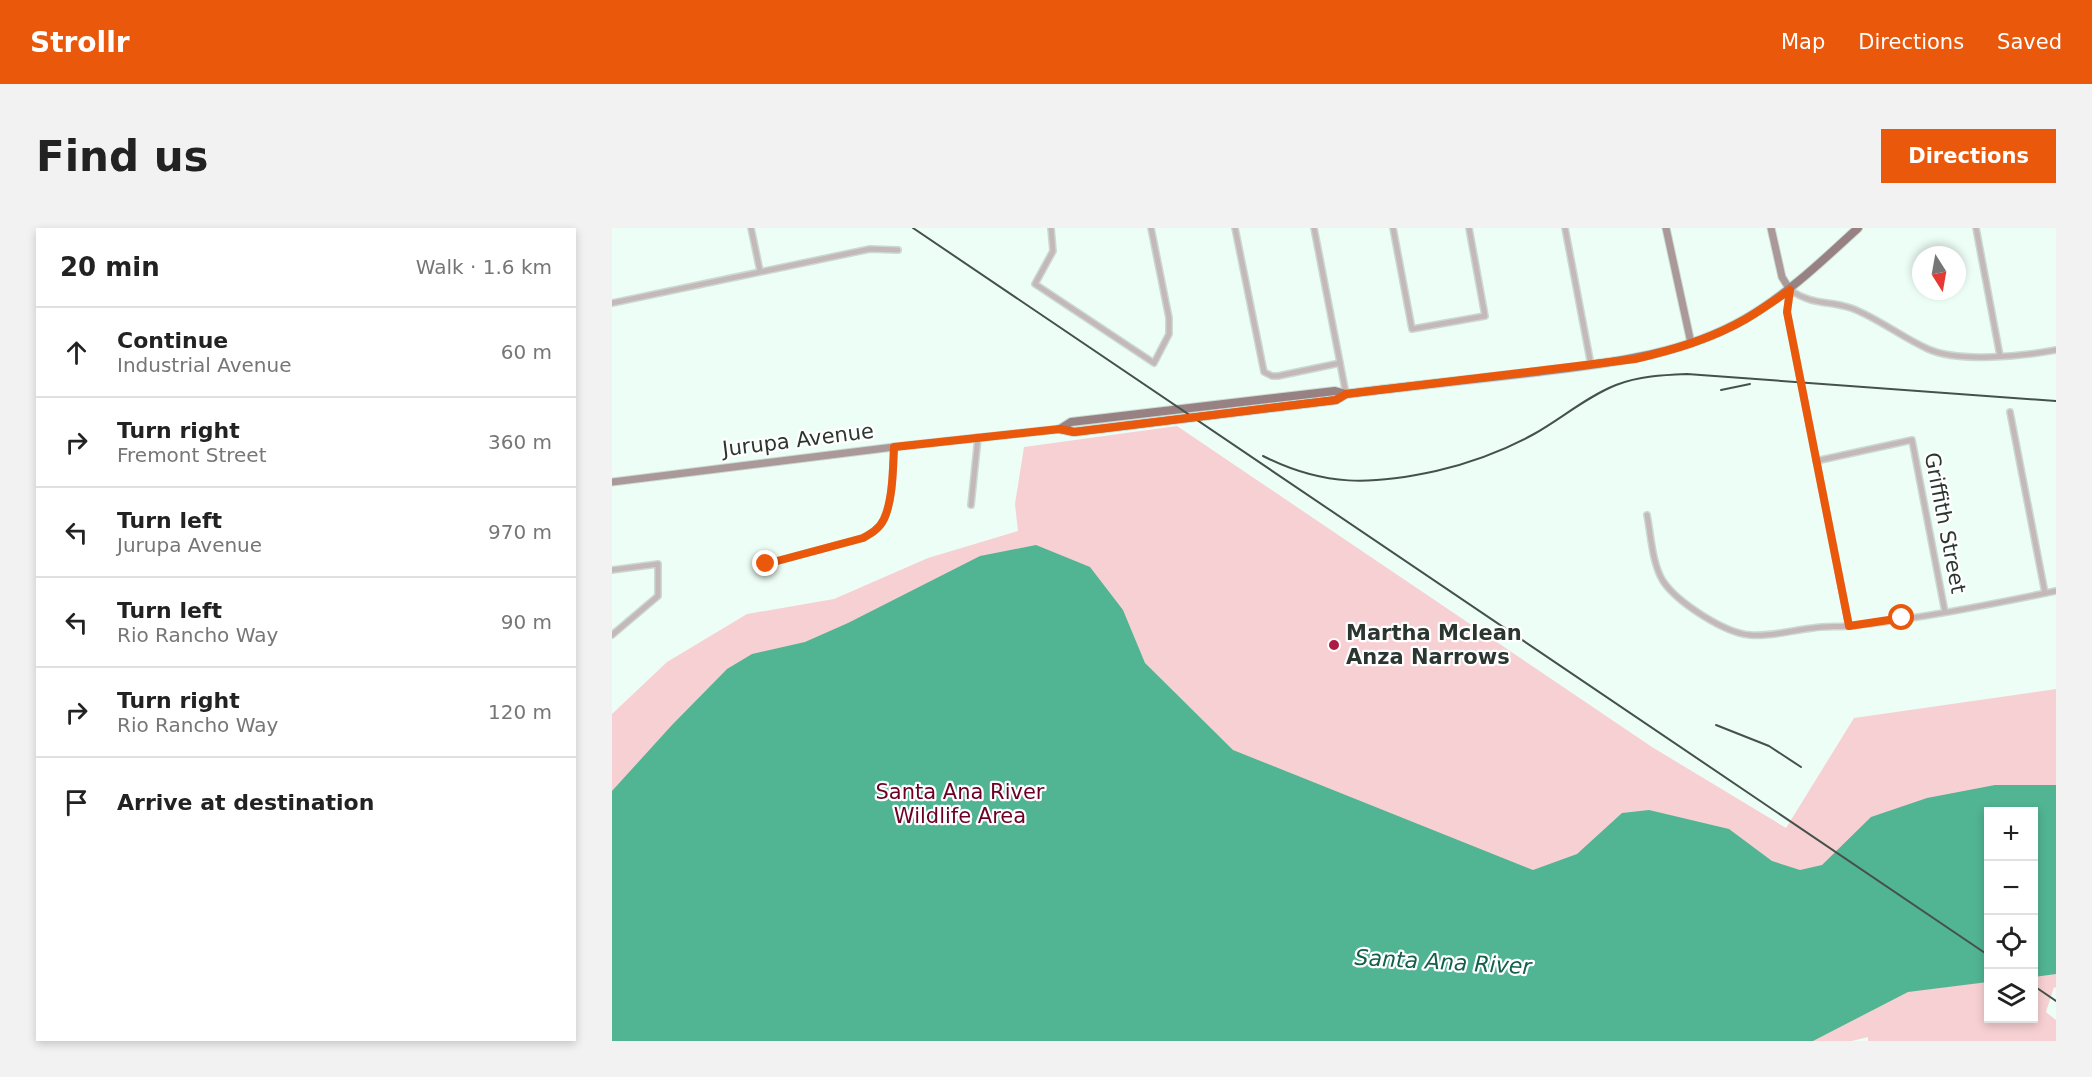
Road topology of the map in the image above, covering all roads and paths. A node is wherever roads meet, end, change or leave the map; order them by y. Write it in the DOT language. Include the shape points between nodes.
graph roads {
  1 [pos="752,228"];
  2 [pos="1051,228"];
  3 [pos="1151,228"];
  4 [pos="1235,228"];
  5 [pos="1314,228"];
  6 [pos="1393,228"];
  7 [pos="1469,228"];
  8 [pos="1565,228"];
  9 [pos="1666,228"];
  10 [pos="1771,228"];
  11 [pos="1858,228"];
  12 [pos="1976,228"];
  13 [pos="898,250"];
  14 [pos="760,271"];
  15 [pos="1790,290"];
  16 [pos="612,303"];
  17 [pos="1691,343"];
  18 [pos="2056,350"];
  19 [pos="2000,356"];
  20 [pos="1340,363"];
  21 [pos="1591,365"];
  22 [pos="1346,394"];
  23 [pos="2010,412"];
  24 [pos="1060,429"];
  25 [pos="978,437"];
  26 [pos="894,447"];
  27 [pos="1816,461"];
  28 [pos="612,482"];
  29 [pos="971,505"];
  30 [pos="1647,514"];
  31 [pos="766,564"];
  32 [pos="612,570"];
  33 [pos="2056,591"];
  34 [pos="2045,593"];
  35 [pos="1945,612"];
  36 [pos="1849,626"];
  37 [pos="612,635"];
  1 -- 14 [label="street"];
  2 -- 3 [label="street" via="1053,251 1035,284 1154,363 1169,334 1169,318"];
  4 -- 20 [label="street" via="1264,372 1278,376"];
  5 -- 20 [label="street"];
  6 -- 7 [label="street" via="1412,329 1485,316"];
  8 -- 21 [label="street"];
  9 -- 17 [label="main road"];
  10 -- 15 [label="main road" via="1782,277"];
  11 -- 15 [label="main road, Jurupa Avenue"];
  12 -- 19 [label="street"];
  13 -- 14 [label="street" via="870,249"];
  14 -- 16 [label="street"];
  15 -- 17 [label="main road, Jurupa Avenue" via="1745,319"];
  15 -- 19 [label="street" via="1803,299 1848,307 1874,318 1930,351"];
  15 -- 27 [label="street" via="1787,312"];
  17 -- 21 [label="main road, Jurupa Avenue" via="1635,359"];
  18 -- 19 [label="street"];
  20 -- 22 [label="street"];
  21 -- 22 [label="main road, Jurupa Avenue"];
  22 -- 24 [label="main road, Jurupa Avenue" via="1335,391 1090,419 1071,422"];
  23 -- 34 [label="street"];
  24 -- 25 [label="main road, Jurupa Avenue"];
  25 -- 26 [label="main road, Jurupa Avenue"];
  25 -- 29 [label="street"];
  26 -- 28 [label="main road, Jurupa Avenue"];
  26 -- 31 [label="street" via="885,518 877,530 863,538"];
  27 -- 35 [label="street, Griffith Street" via="1912,440"];
  27 -- 36 [label="street"];
  30 -- 36 [label="street" via="1662,580 1677,597 1723,627 1749,636"];
  32 -- 37 [label="street" via="658,564 658,596"];
  33 -- 34 [label="street"];
  34 -- 35 [label="street"];
  35 -- 36 [label="street"];
}
